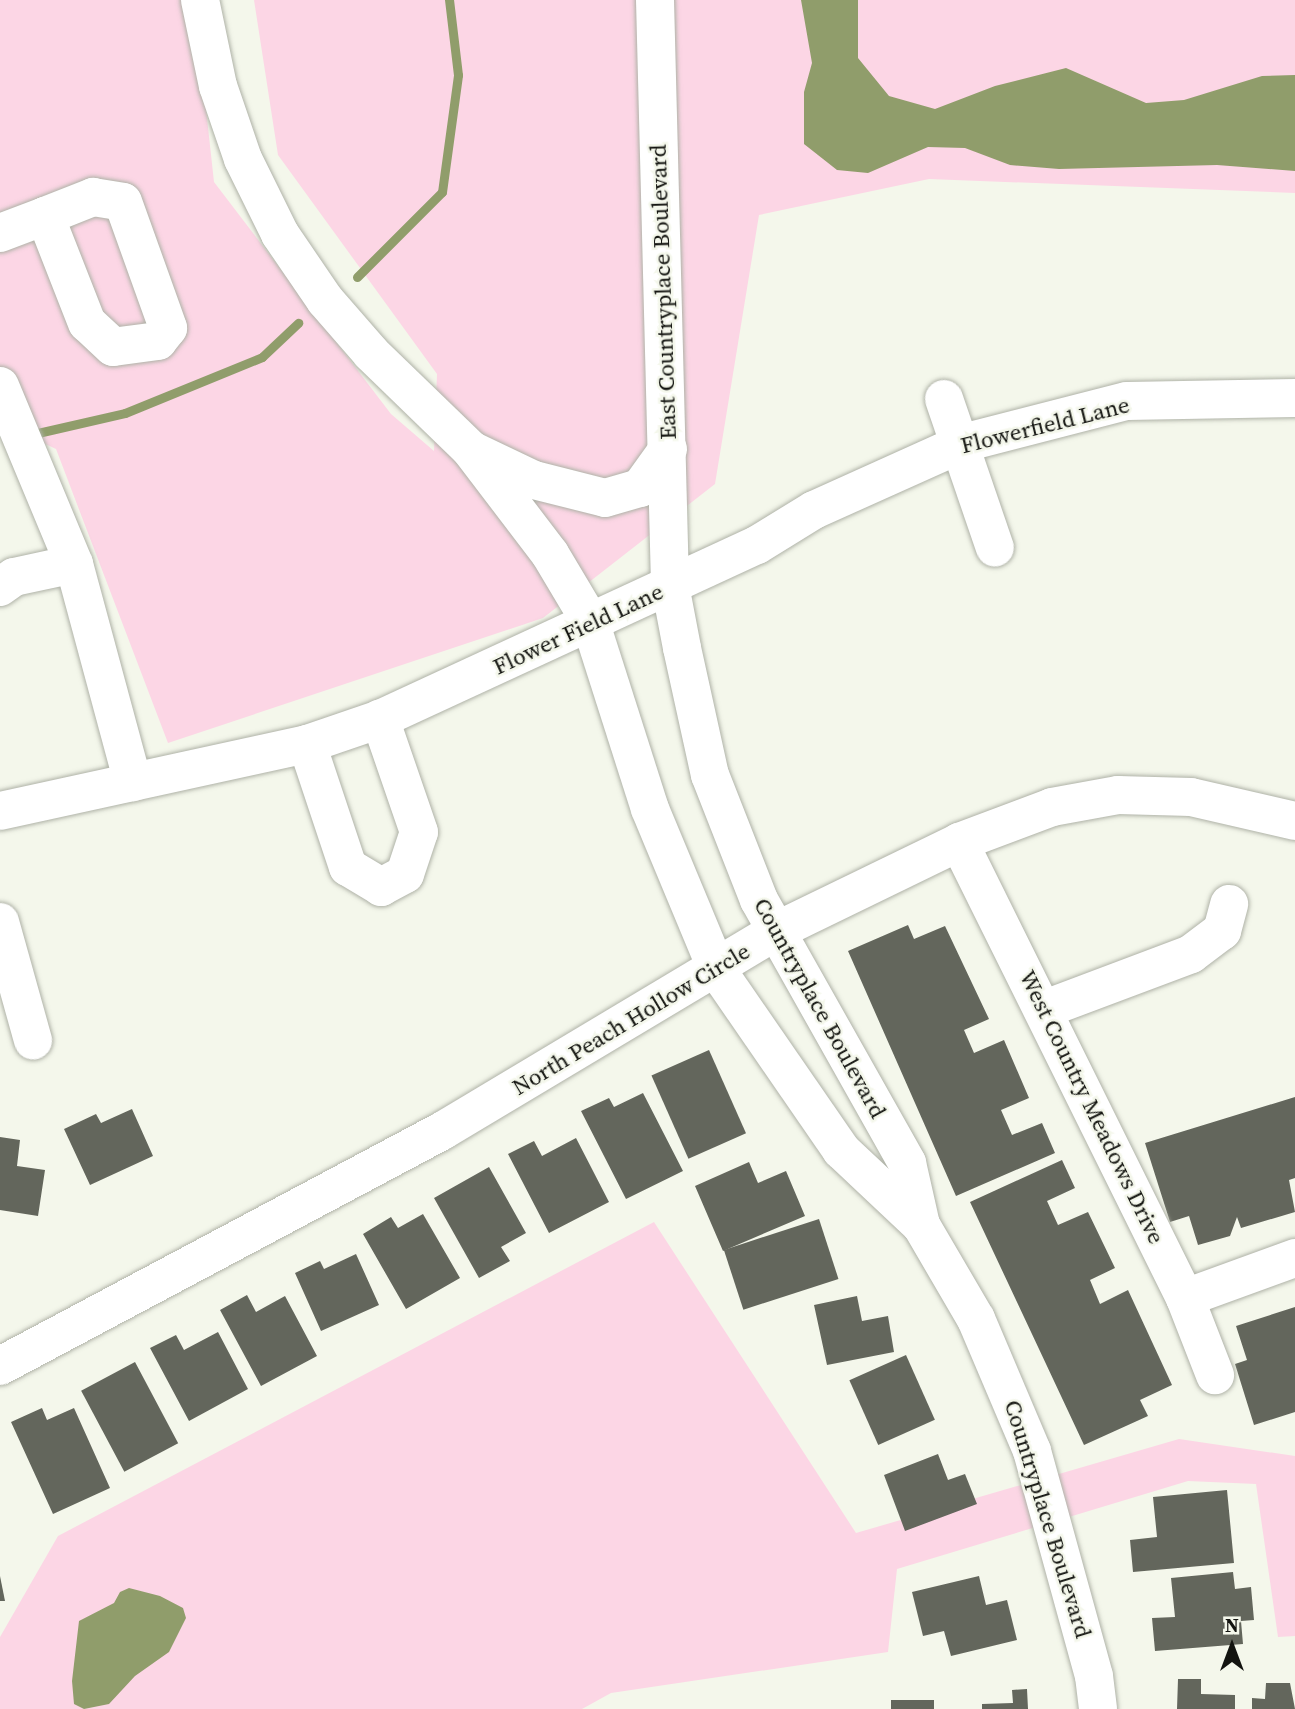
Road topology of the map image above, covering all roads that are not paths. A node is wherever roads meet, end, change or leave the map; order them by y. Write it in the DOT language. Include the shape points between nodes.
graph roads {
  1 [pos="200,0"];
  2 [pos="655,0"];
  3 [pos="45,216"];
  4 [pos="0,233"];
  5 [pos="0,386"];
  6 [pos="944,398"];
  7 [pos="1295,398"];
  8 [pos="963,443"];
  9 [pos="470,449"];
  10 [pos="668,449"];
  11 [pos="773,535"];
  12 [pos="995,548"];
  13 [pos="74,564"];
  14 [pos="670,585"];
  15 [pos="0,587"];
  16 [pos="590,621"];
  17 [pos="380,719"];
  18 [pos="307,744"];
  19 [pos="133,782"];
  20 [pos="0,811"];
  21 [pos="1295,821"];
  22 [pos="959,842"];
  23 [pos="1229,904"];
  24 [pos="0,922"];
  25 [pos="774,932"];
  26 [pos="717,970"];
  27 [pos="1045,1009"];
  28 [pos="33,1040"];
  29 [pos="921,1226"];
  30 [pos="1295,1258"];
  31 [pos="1185,1298"];
  32 [pos="0,1366"];
  33 [pos="1215,1375"];
  34 [pos="1098,1709"];
  1 -- 9 [label="street" via="218,86 243,159 280,234 325,300 371,353"];
  2 -- 10 [label="street, East Countryplace Boulevard"];
  3 -- 4 [label="street"];
  5 -- 13 [label="street"];
  6 -- 8 [label="street"];
  7 -- 8 [label="street, Flowerfield Lane" via="1127,401"];
  8 -- 11 [label="street, Flowerfield Lane" via="814,510"];
  8 -- 12 [label="street"];
  9 -- 10 [label="street" via="534,480 605,498 640,488"];
  9 -- 16 [label="street, Countryplace Boulevard" via="550,554"];
  10 -- 14 [label="street, East Countryplace Boulevard"];
  11 -- 14 [label="street, Flower Field Lane"];
  13 -- 15 [label="street" via="14,577"];
  13 -- 19 [label="street"];
  14 -- 16 [label="street, Flower Field Lane"];
  14 -- 25 [label="street, Countryplace Boulevard" via="710,775"];
  16 -- 17 [label="street, Flower Field Lane"];
  16 -- 26 [label="street, Countryplace Boulevard" via="650,809"];
  17 -- 18 [label="street, Flower Field Lane"];
  17 -- 18 [label="street" via="419,832 405,874 381,887 348,867"];
  18 -- 19 [label="street, Flower Field Lane"];
  19 -- 20 [label="street, Flower Field Lane"];
  21 -- 22 [label="street, North Peach Hollow Circle" via="1191,797 1118,794 1052,807"];
  22 -- 25 [label="street, North Peach Hollow Circle"];
  22 -- 27 [label="street, West Country Meadows Drive"];
  23 -- 27 [label="street" via="1222,931 1191,954"];
  24 -- 28 [label="street"];
  25 -- 26 [label="street, North Peach Hollow Circle"];
  25 -- 29 [label="street, Countryplace Boulevard" via="907,1163"];
  26 -- 29 [label="street, Countryplace Boulevard" via="841,1150"];
  26 -- 32 [label="street, North Peach Hollow Circle" via="442,1131"];
  27 -- 31 [label="street, West Country Meadows Drive"];
  29 -- 34 [label="street, Countryplace Boulevard" via="976,1319 1032,1451 1094,1676"];
  30 -- 31 [label="street"];
  31 -- 33 [label="street, West Country Meadows Drive"];
}
